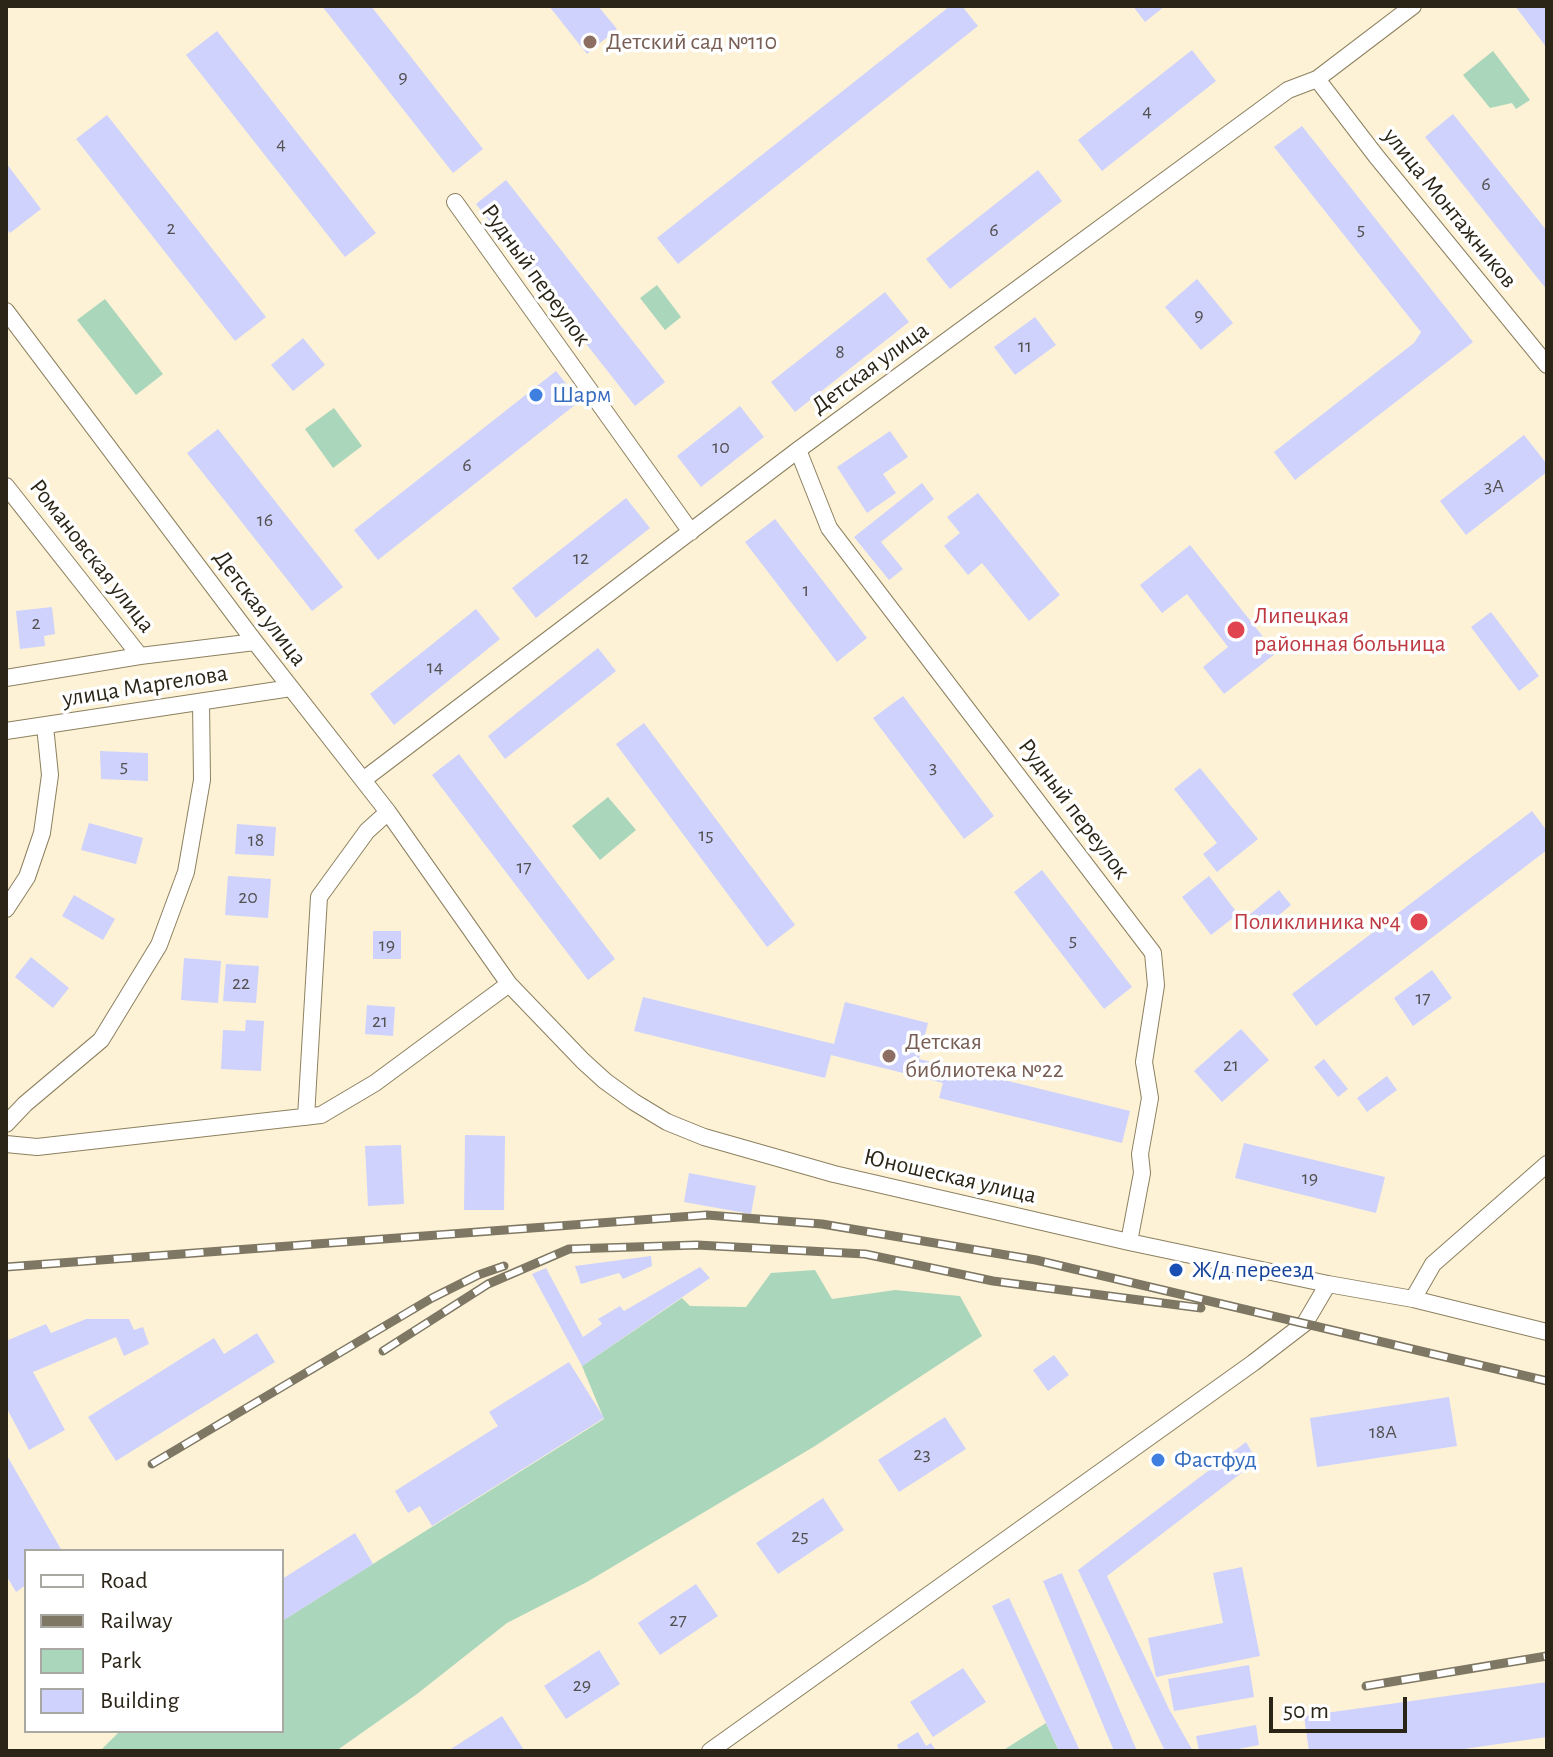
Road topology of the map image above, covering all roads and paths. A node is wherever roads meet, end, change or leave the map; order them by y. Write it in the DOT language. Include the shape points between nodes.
graph roads {
  1 [pos="1413,6"];
  2 [pos="1317,79"];
  3 [pos="455,202"];
  4 [pos="6,311"];
  5 [pos="1546,363"];
  6 [pos="798,450"];
  7 [pos="6,486"];
  8 [pos="691,532"];
  9 [pos="255,642"];
  10 [pos="140,656"];
  11 [pos="6,678"];
  12 [pos="291,688"];
  13 [pos="201,702"];
  14 [pos="45,726"];
  15 [pos="6,731"];
  16 [pos="363,780"];
  17 [pos="388,812"];
  18 [pos="6,909"];
  19 [pos="509,984"];
  20 [pos="583,1061"];
  21 [pos="306,1117"];
  22 [pos="6,1124"];
  23 [pos="6,1144"];
  24 [pos="1547,1164"];
  25 [pos="1129,1242"];
  26 [pos="1328,1284"];
  27 [pos="1413,1299"];
  28 [pos="1547,1332"];
  29 [pos="710,1751"];
  1 -- 2 [label="street, Детская улица"];
  2 -- 5 [label="street, улица Монтажников"];
  2 -- 6 [label="street, Детская улица" via="1288,90"];
  3 -- 8 [label="street, Рудный переулок"];
  4 -- 9 [label="street, Детская улица"];
  6 -- 8 [label="street, Детская улица"];
  6 -- 25 [label="street, Рудный переулок" via="829,528 1153,953 1156,985 1144,1062 1150,1098"];
  7 -- 10 [label="street, Романовская улица"];
  8 -- 16 [label="street, Детская улица"];
  9 -- 10 [label="street, улица Маргелова"];
  9 -- 12 [label="street, Детская улица"];
  10 -- 11 [label="street, улица Маргелова"];
  12 -- 13 [label="street, улица Маргелова"];
  12 -- 16 [label="street, Детская улица"];
  13 -- 14 [label="street, улица Маргелова"];
  13 -- 22 [label="street" via="202,780 186,872 159,945 101,1040"];
  14 -- 15 [label="street, улица Маргелова"];
  14 -- 18 [label="street" via="50,775 42,833 27,877"];
  16 -- 17 [label="street, Детская улица"];
  17 -- 19 [label="street, Детская улица"];
  17 -- 21 [label="street" via="367,831 319,897"];
  19 -- 20 [label="street, Детская улица"];
  19 -- 21 [label="street" via="375,1083 321,1115"];
  20 -- 25 [label="street, Юношеская улица" via="634,1102 704,1137 834,1174"];
  21 -- 23 [label="street" via="37,1147"];
  24 -- 27 [label="street" via="1433,1264"];
  25 -- 26 [label="street, Юношеская улица"];
  26 -- 27 [label="street, Юношеская улица"];
  26 -- 29 [label="street" via="1305,1323 1253,1363"];
  27 -- 28 [label="street, Юношеская улица"];
}
